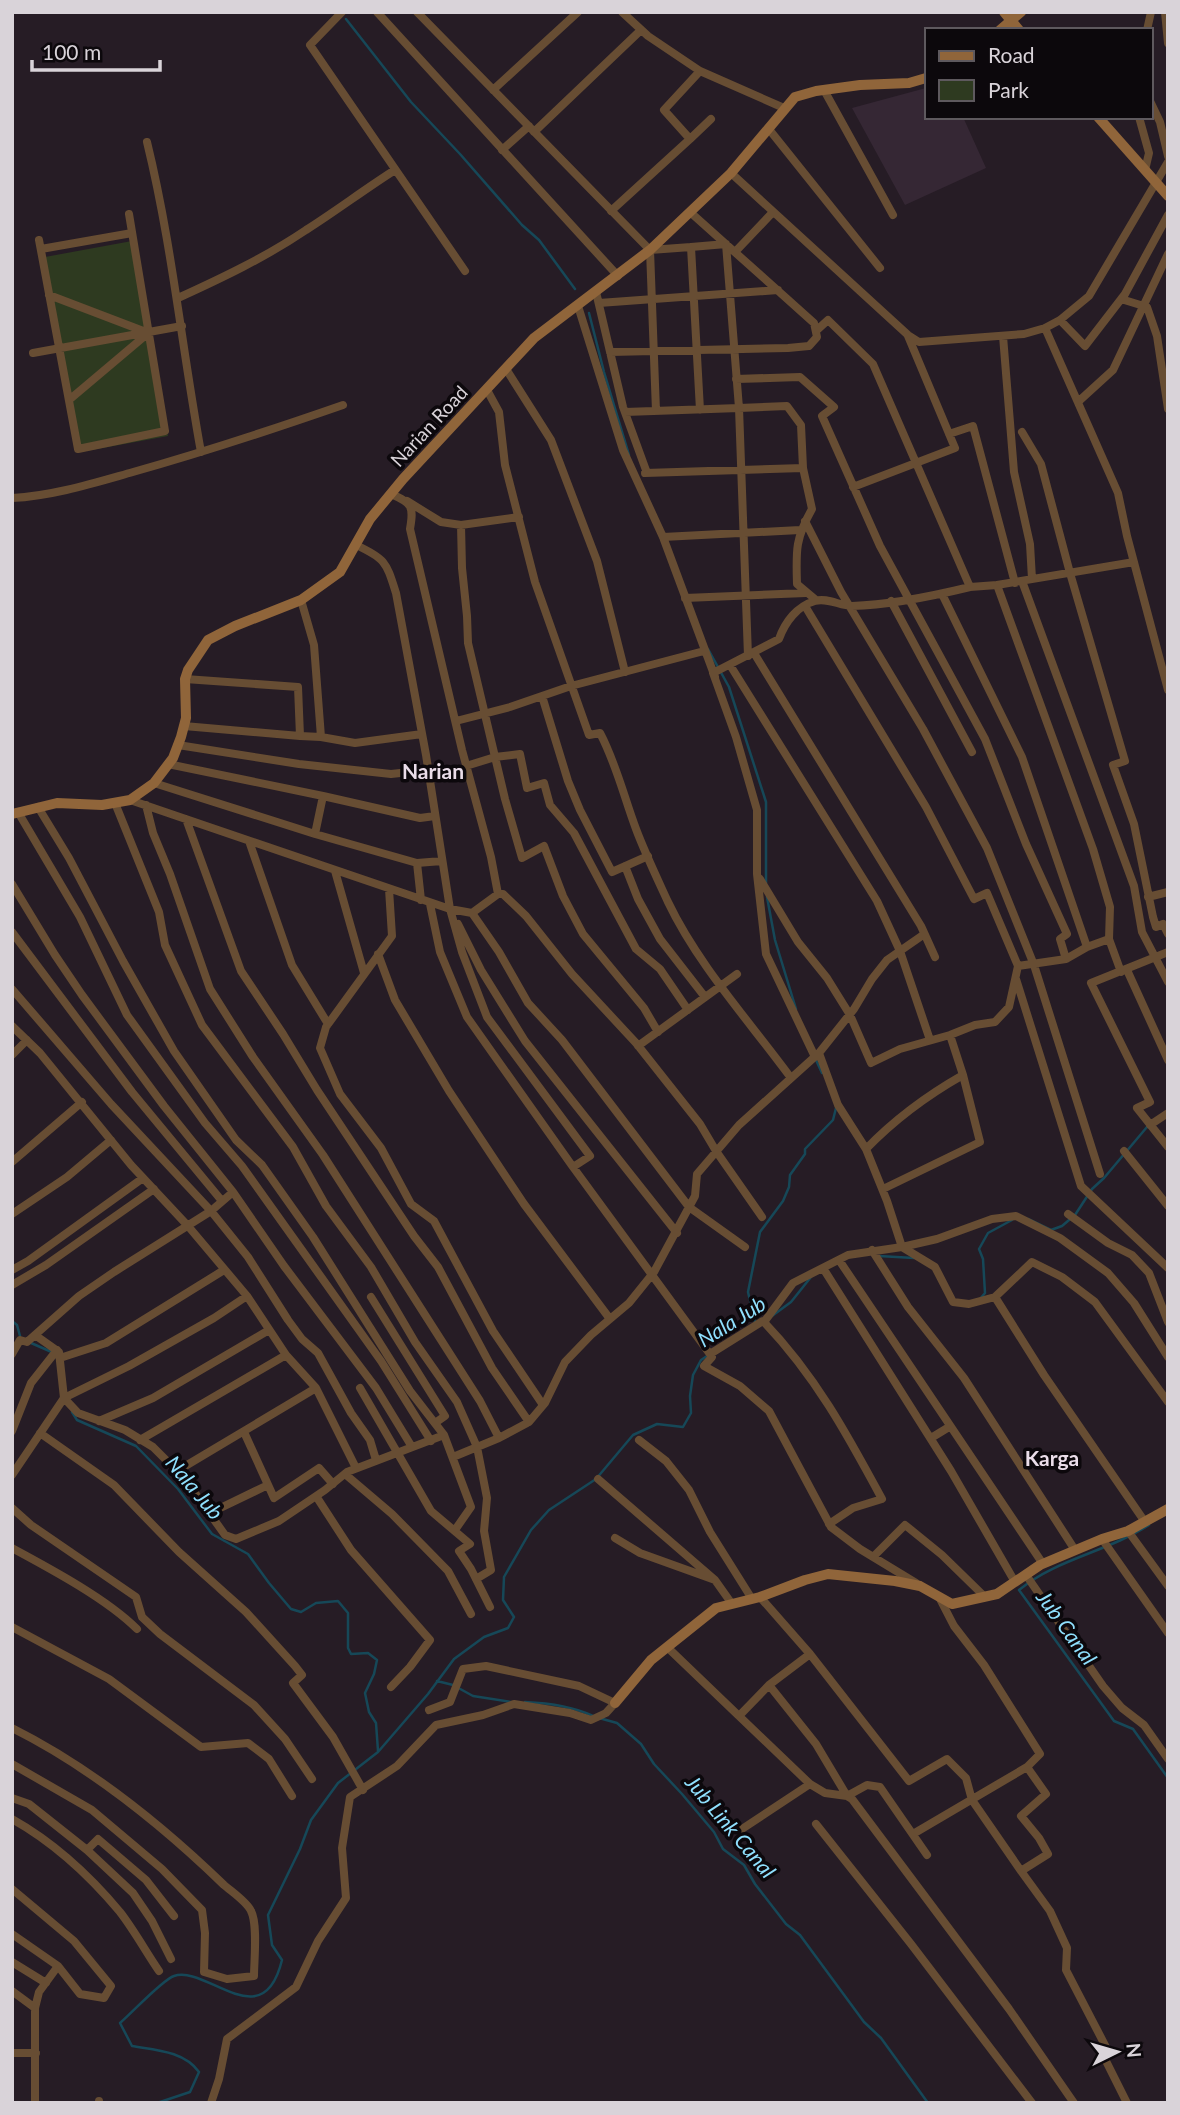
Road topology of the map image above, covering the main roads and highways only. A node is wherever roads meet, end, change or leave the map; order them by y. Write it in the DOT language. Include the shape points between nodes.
graph roads {
  1 [pos="1021,12"];
  2 [pos="1012,21"];
  3 [pos="925,78"];
  4 [pos="1100,119"];
  5 [pos="1168,196"];
  6 [pos="15,813"];
  7 [pos="1168,1509"];
  8 [pos="615,1703"];
  1 -- 2 [label="main road"];
  3 -- 6 [label="main road, Narian Road" via="794,97 731,173 650,250 598,297 534,338 370,519 340,572 301,600 208,640 186,680 184,726 178,745 154,783 130,800 103,805 57,803"];
  4 -- 5 [label="main road"];
  7 -- 8 [label="main road" via="1128,1531 1043,1564 985,1597 952,1604 920,1586 828,1574 716,1608 651,1660"];
}
